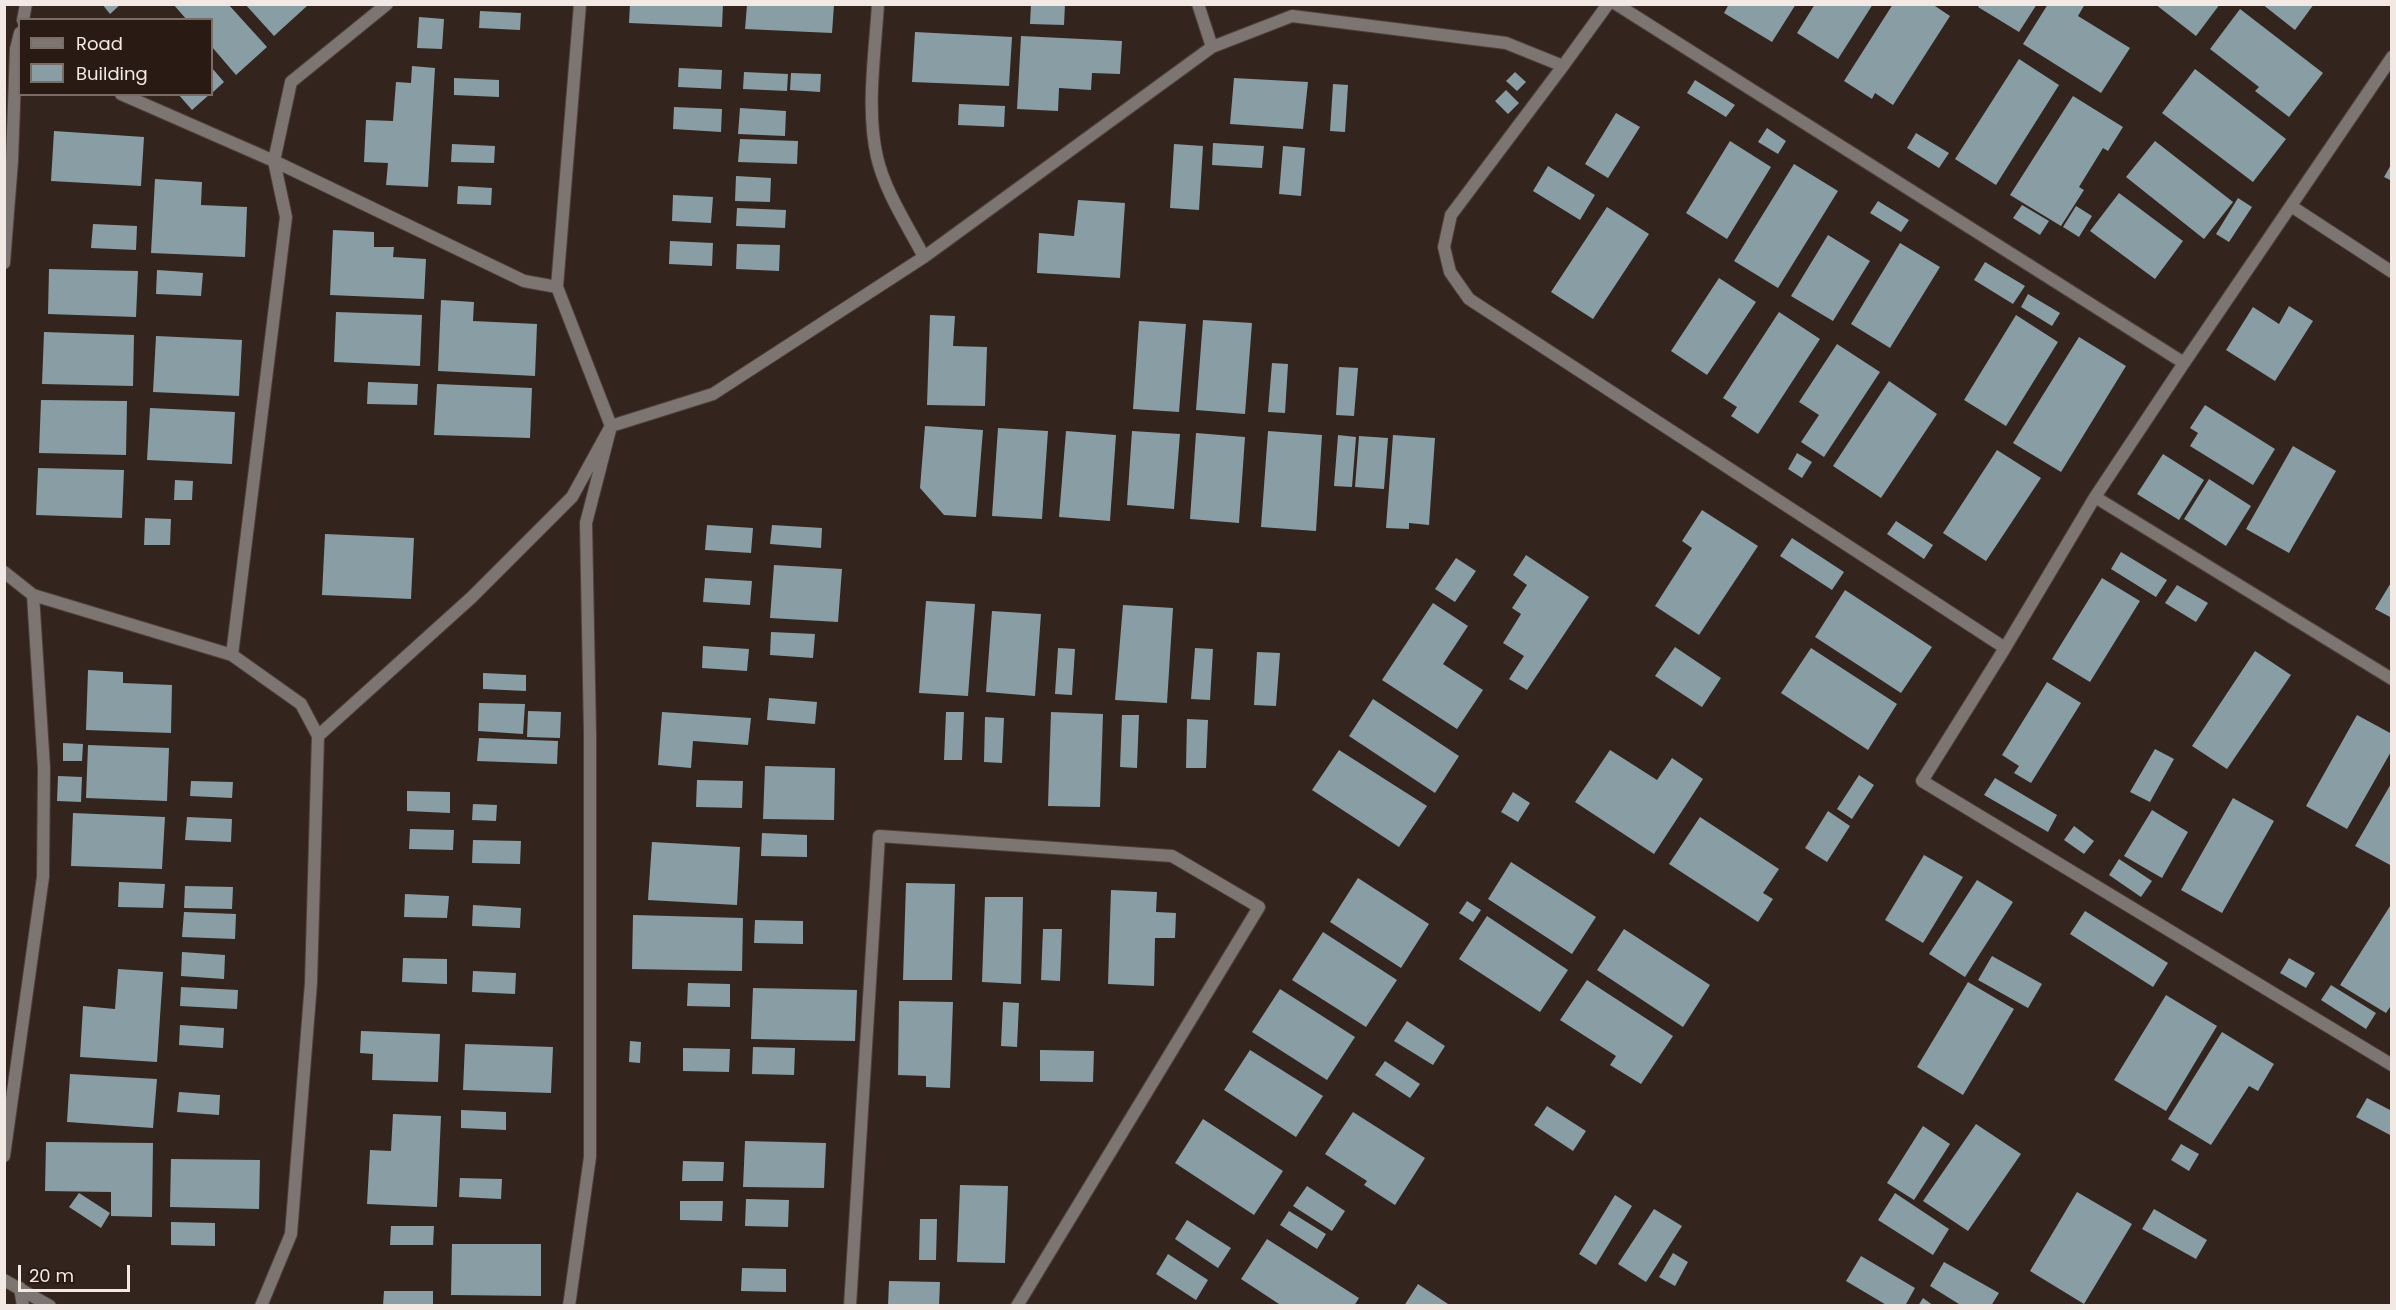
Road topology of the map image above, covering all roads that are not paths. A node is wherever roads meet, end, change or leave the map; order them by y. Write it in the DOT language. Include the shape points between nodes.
graph roads {
  1 [pos="387,4"];
  2 [pos="580,4"];
  3 [pos="878,4"];
  4 [pos="1198,4"];
  5 [pos="1608,4"];
  6 [pos="1616,4"];
  7 [pos="1212,47"];
  8 [pos="18,49"];
  9 [pos="2391,57"];
  10 [pos="1563,66"];
  11 [pos="126,96"];
  12 [pos="274,161"];
  13 [pos="2291,206"];
  14 [pos="924,257"];
  15 [pos="4,263"];
  16 [pos="2391,272"];
  17 [pos="557,287"];
  18 [pos="2184,363"];
  19 [pos="611,426"];
  20 [pos="2095,497"];
  21 [pos="4,572"];
  22 [pos="33,595"];
  23 [pos="2005,648"];
  24 [pos="232,655"];
  25 [pos="2391,679"];
  26 [pos="318,736"];
  27 [pos="2391,1065"];
  28 [pos="4,1156"];
  29 [pos="4,1280"];
  30 [pos="20,1288"];
  31 [pos="23,1305"];
  32 [pos="50,1305"];
  33 [pos="261,1305"];
  34 [pos="569,1305"];
  35 [pos="850,1305"];
  36 [pos="1017,1305"];
  1 -- 12 [label="street" via="291,82"];
  2 -- 17 [label="street"];
  3 -- 14 [label="street" via="872,116 877,157"];
  4 -- 7 [label="street"];
  5 -- 10 [label="street"];
  6 -- 18 [label="street"];
  7 -- 10 [label="street" via="1292,16 1506,43"];
  7 -- 14 [label="street"];
  8 -- 15 [label="street"];
  9 -- 13 [label="street"];
  10 -- 23 [label="street" via="1451,215 1444,247 1450,272 1469,299"];
  11 -- 12 [label="street"];
  12 -- 17 [label="street" via="524,281"];
  12 -- 24 [label="street" via="286,217"];
  13 -- 16 [label="street"];
  13 -- 18 [label="street"];
  14 -- 19 [label="street" via="713,394"];
  17 -- 19 [label="street"];
  18 -- 20 [label="street"];
  19 -- 26 [label="street" via="572,497 472,597"];
  19 -- 34 [label="street" via="586,522 590,1157"];
  20 -- 23 [label="street"];
  20 -- 25 [label="street"];
  21 -- 22 [label="street"];
  22 -- 24 [label="street"];
  22 -- 28 [label="street" via="44,768 43,877"];
  23 -- 27 [label="street" via="1922,781"];
  24 -- 26 [label="street" via="301,704"];
  26 -- 33 [label="street" via="311,983 291,1234"];
  29 -- 30 [label="street"];
  30 -- 31 [label="street"];
  30 -- 32 [label="street"];
  35 -- 36 [label="street" via="879,836 1172,856 1259,907"];
}
